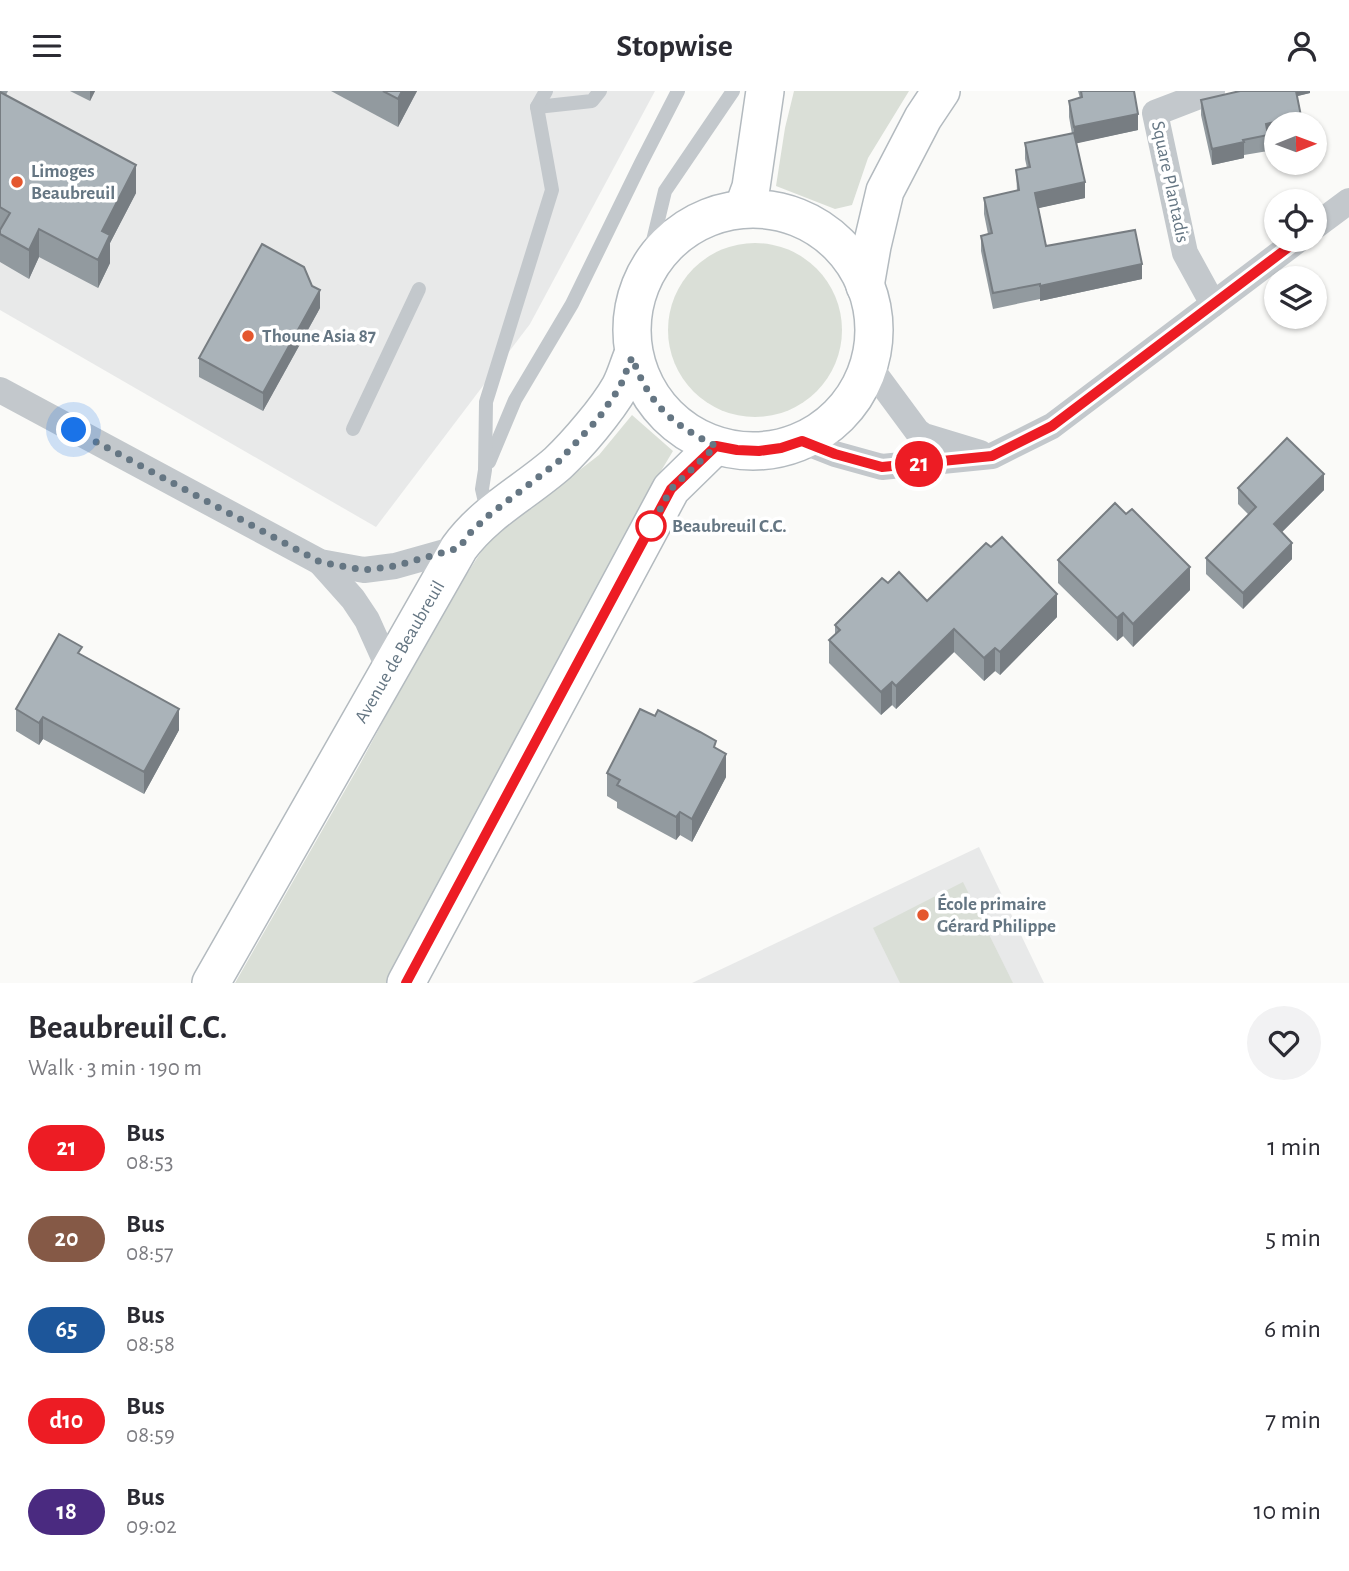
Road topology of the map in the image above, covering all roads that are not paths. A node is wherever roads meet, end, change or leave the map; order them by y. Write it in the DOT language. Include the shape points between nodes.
graph roads {
  1 [pos="546,91"];
  2 [pos="600,91"];
  3 [pos="678,91"];
  4 [pos="733,91"];
  5 [pos="765,91"];
  6 [pos="941,91"];
  7 [pos="1212,91"];
  8 [pos="537,107"];
  9 [pos="1349,201"];
  10 [pos="743,209"];
  11 [pos="1327,217"];
  12 [pos="1282,252"];
  13 [pos="645,274"];
  14 [pos="865,286"];
  15 [pos="419,289"];
  16 [pos="1213,304"];
  17 [pos="632,357"];
  18 [pos="869,366"];
  19 [pos="0,390"];
  20 [pos="353,429"];
  21 [pos="802,441"];
  22 [pos="716,446"];
  23 [pos="992,456"];
  24 [pos="485,470"];
  25 [pos="488,516"];
  26 [pos="459,548"];
  27 [pos="320,562"];
  28 [pos="389,669"];
  29 [pos="211,983"];
  30 [pos="406,983"];
  1 -- 8 [label="lane"];
  2 -- 8 [label="lane" via="592,101"];
  3 -- 24 [label="lane" via="572,304 515,400"];
  4 -- 13 [label="lane" via="665,191"];
  5 -- 10 [label="main road" via="751,187"];
  6 -- 14 [label="main road, Avenue de Beaubreuil" via="885,191"];
  7 -- 16 [label="street, Square Plantadis" via="1155,113 1185,253"];
  8 -- 24 [label="lane" via="552,190 486,402"];
  9 -- 11 [label="street"];
  10 -- 13 [label="main road, Avenue de Beaubreuil" via="713,215 686,229 663,249"];
  10 -- 14 [label="main road, Avenue de Beaubreuil" via="774,210 830,236 851,259"];
  12 -- 16 [label="street"];
  13 -- 17 [label="main road, Avenue de Beaubreuil" via="632,316"];
  14 -- 18 [label="main road, Avenue de Beaubreuil" via="873,312"];
  15 -- 20 [label="lane"];
  16 -- 23 [label="street" via="1052,426"];
  17 -- 22 [label="main road, Avenue de Beaubreuil" via="640,379 666,415"];
  17 -- 25 [label="main road, Avenue de Beaubreuil" via="620,387 598,419 558,462"];
  18 -- 21 [label="main road, Avenue de Beaubreuil" via="843,411"];
  18 -- 23 [label="street" via="917,431"];
  19 -- 27 [label="street"];
  21 -- 22 [label="main road, Avenue de Beaubreuil" via="759,451"];
  21 -- 23 [label="street" via="882,467"];
  22 -- 30 [label="main road" via="671,489"];
  24 -- 25 [label="lane" via="482,489"];
  25 -- 26 [label="main road, Avenue de Beaubreuil"];
  26 -- 27 [label="street" via="364,570"];
  26 -- 28 [label="main road, Avenue de Beaubreuil"];
  27 -- 28 [label="street" via="354,599"];
  28 -- 29 [label="main road, Avenue de Beaubreuil"];
}
